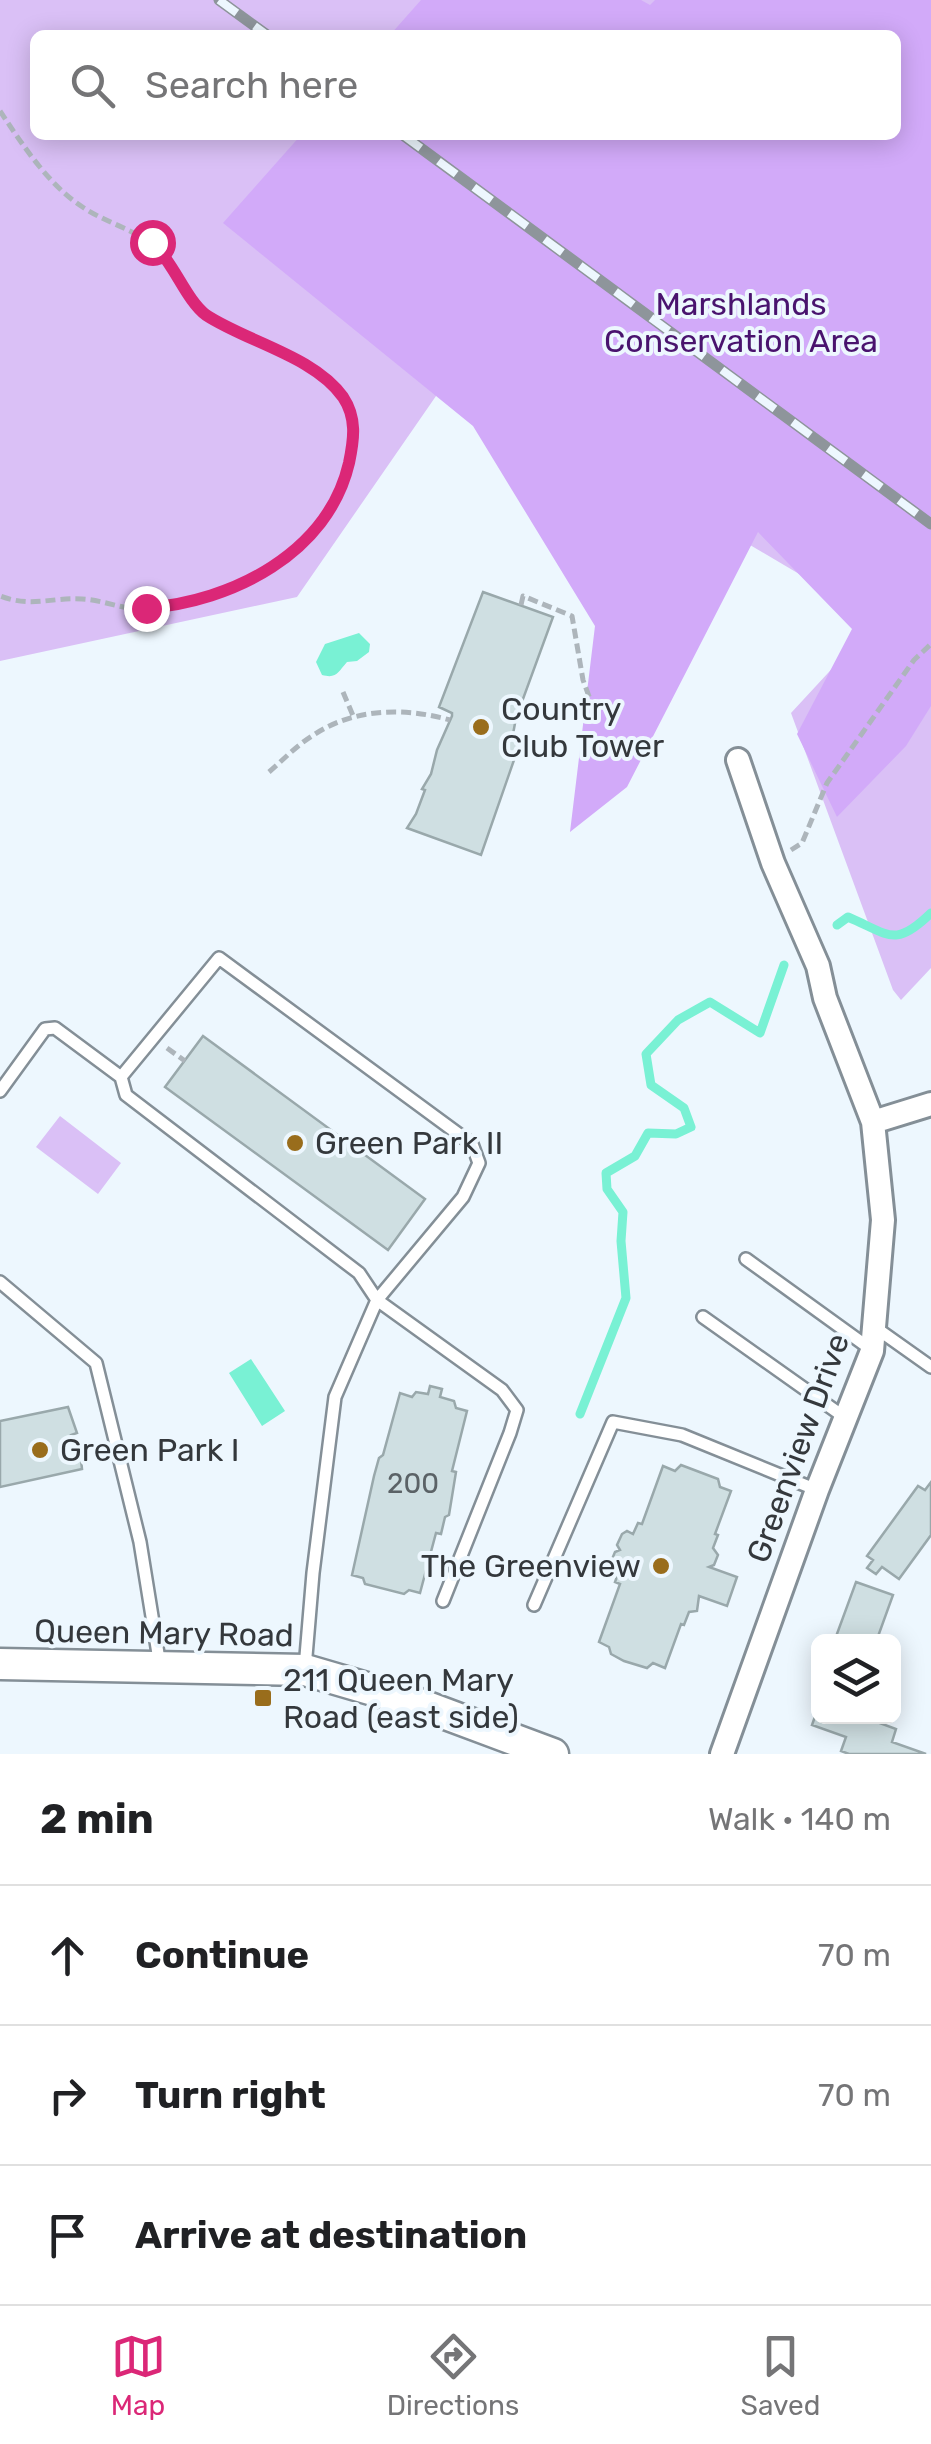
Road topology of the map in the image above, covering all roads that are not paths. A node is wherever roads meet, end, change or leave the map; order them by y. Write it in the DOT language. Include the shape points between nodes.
graph roads {
  1 [pos="738,760"];
  2 [pos="122,1077"];
  3 [pos="0,1091"];
  4 [pos="931,1104"];
  5 [pos="873,1122"];
  6 [pos="746,1258"];
  7 [pos="0,1282"];
  8 [pos="377,1300"];
  9 [pos="704,1317"];
  10 [pos="874,1339"];
  11 [pos="931,1368"];
  12 [pos="847,1419"];
  13 [pos="816,1490"];
  14 [pos="442,1601"];
  15 [pos="534,1605"];
  16 [pos="0,1664"];
  17 [pos="160,1666"];
  18 [pos="305,1670"];
  19 [pos="553,1754"];
  20 [pos="722,1754"];
  1 -- 5 [label="street, Greenview Drive"];
  2 -- 3 [label="lane" via="55,1028 46,1030"];
  2 -- 8 [label="lane" via="126,1095 359,1274"];
  2 -- 8 [label="lane" via="218,958 472,1144 478,1163 463,1198"];
  4 -- 5 [label="street"];
  5 -- 10 [label="street, Greenview Drive" via="883,1220"];
  6 -- 10 [label="lane"];
  7 -- 17 [label="lane" via="96,1363 140,1542"];
  8 -- 14 [label="lane" via="502,1390 516,1410"];
  8 -- 18 [label="lane" via="335,1397"];
  9 -- 12 [label="lane"];
  10 -- 11 [label="lane"];
  10 -- 12 [label="street, Greenview Drive"];
  12 -- 13 [label="street, Greenview Drive"];
  13 -- 15 [label="lane" via="682,1435 613,1422"];
  13 -- 20 [label="street, Greenview Drive"];
  16 -- 17 [label="street, Queen Mary Road"];
  17 -- 18 [label="street, Queen Mary Road"];
  18 -- 19 [label="street, Queen Mary Road"];
}
